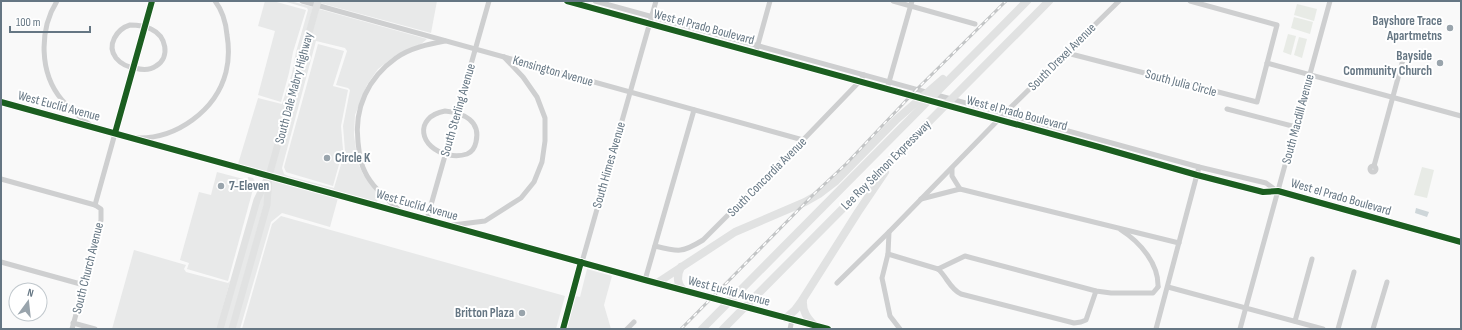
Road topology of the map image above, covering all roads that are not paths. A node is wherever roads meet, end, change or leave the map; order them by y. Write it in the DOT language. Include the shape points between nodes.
graph roads {
  1 [pos="57,1"];
  2 [pos="152,1"];
  3 [pos="215,1"];
  4 [pos="302,1"];
  5 [pos="489,1"];
  6 [pos="567,1"];
  7 [pos="595,1"];
  8 [pos="656,1"];
  9 [pos="770,1"];
  10 [pos="893,1"];
  11 [pos="1027,1"];
  12 [pos="1049,1"];
  13 [pos="1119,1"];
  14 [pos="1190,1"];
  15 [pos="1330,1"];
  16 [pos="576,2"];
  17 [pos="317,3"];
  18 [pos="911,3"];
  19 [pos="652,17"];
  20 [pos="650,24"];
  21 [pos="975,24"];
  22 [pos="144,26"];
  23 [pos="446,41"];
  24 [pos="757,46"];
  25 [pos="475,49"];
  26 [pos="755,53"];
  27 [pos="1067,53"];
  28 [pos="1404,56"];
  29 [pos="503,57"];
  30 [pos="1267,63"];
  31 [pos="133,68"];
  32 [pos="955,72"];
  33 [pos="864,75"];
  34 [pos="1310,75"];
  35 [pos="889,81"];
  36 [pos="860,82"];
  37 [pos="887,89"];
  38 [pos="630,92"];
  39 [pos="1393,98"];
  40 [pos="1,102"];
  41 [pos="1227,109"];
  42 [pos="694,110"];
  43 [pos="457,113"];
  44 [pos="1005,113"];
  45 [pos="1461,116"];
  46 [pos="998,120"];
  47 [pos="92,127"];
  48 [pos="1296,127"];
  49 [pos="115,133"];
  50 [pos="130,137"];
  51 [pos="803,140"];
  52 [pos="1100,140"];
  53 [pos="1099,147"];
  54 [pos="445,154"];
  55 [pos="895,155"];
  56 [pos="1374,166"];
  57 [pos="1199,167"];
  58 [pos="952,168"];
  59 [pos="1197,175"];
  60 [pos="269,176"];
  61 [pos="1,179"];
  62 [pos="960,189"];
  63 [pos="1278,191"];
  64 [pos="920,199"];
  65 [pos="95,205"];
  66 [pos="401,212"];
  67 [pos="427,219"];
  68 [pos="450,226"];
  69 [pos="1118,228"];
  70 [pos="889,232"];
  71 [pos="1461,242"];
  72 [pos="1179,243"];
  73 [pos="655,246"];
  74 [pos="888,254"];
  75 [pos="1312,259"];
  76 [pos="1,262"];
  77 [pos="581,262"];
  78 [pos="682,267"];
  79 [pos="938,268"];
  80 [pos="1354,272"];
  81 [pos="646,280"];
  82 [pos="1387,282"];
  83 [pos="656,283"];
  84 [pos="837,283"];
  85 [pos="84,285"];
  86 [pos="1158,287"];
  87 [pos="1167,288"];
  88 [pos="683,290"];
  89 [pos="1096,291"];
  90 [pos="803,300"];
  91 [pos="1246,308"];
  92 [pos="789,319"];
  93 [pos="1295,321"];
  94 [pos="634,322"];
  95 [pos="74,323"];
  96 [pos="815,326"];
  97 [pos="725,327"];
  98 [pos="72,329"];
  99 [pos="95,329"];
  100 [pos="220,329"];
  101 [pos="232,329"];
  102 [pos="563,329"];
  103 [pos="627,329"];
  104 [pos="702,329"];
  105 [pos="790,329"];
  106 [pos="828,329"];
  107 [pos="900,329"];
  108 [pos="1156,329"];
  109 [pos="1240,329"];
  110 [pos="1323,329"];
  111 [pos="1338,329"];
  112 [pos="1374,329"];
  1 -- 47 [label="street" via="45,34 44,56 49,75 61,99"];
  2 -- 22 [label="street, South Church Avenue"];
  3 -- 50 [label="street" via="226,26 229,49 226,72 217,94 202,112 184,126 162,135"];
  4 -- 17 [label="street, Kensington Avenue"];
  5 -- 25 [label="street, South Sterling Avenue"];
  6 -- 16 [label="street, West el Prado Boulevard"];
  7 -- 19 [label="street, West el Prado Boulevard"];
  8 -- 19 [label="street, South Himes Avenue"];
  9 -- 24 [label="street"];
  10 -- 18 [label="street"];
  11 -- 32 [label="highway, Lee Roy Selmon Expressway"];
  12 -- 55 [label="highway, Lee Roy Selmon Expressway"];
  13 -- 27 [label="street, South Drexel Avenue"];
  14 -- 30 [label="street" via="1277,25"];
  15 -- 34 [label="street, South Macdill Avenue"];
  16 -- 20 [label="street, West el Prado Boulevard"];
  17 -- 23 [label="street, Kensington Avenue"];
  17 -- 60 [label="main road, South Dale Mabry Highway"];
  18 -- 21 [label="street"];
  18 -- 35 [label="street"];
  19 -- 20 [label="street, South Himes Avenue"];
  19 -- 24 [label="street, West el Prado Boulevard"];
  20 -- 26 [label="street, West el Prado Boulevard"];
  20 -- 38 [label="street, South Himes Avenue"];
  22 -- 31 [label="street, South Church Avenue"];
  22 -- 31 [label="street" via="124,27 118,31 112,44 115,58"];
  22 -- 31 [label="street" via="158,33 163,39 166,52 159,64 153,68"];
  23 -- 25 [label="street, Kensington Avenue"];
  23 -- 66 [label="street" via="427,44 397,57 380,71 369,86 357,116 359,152 365,172 376,188"];
  24 -- 26 [label="street"];
  24 -- 33 [label="street, West el Prado Boulevard"];
  25 -- 29 [label="street, Kensington Avenue"];
  25 -- 43 [label="street, South Sterling Avenue"];
  26 -- 36 [label="street, West el Prado Boulevard"];
  27 -- 30 [label="street, South Julia Circle" via="1256,102"];
  27 -- 44 [label="street, South Drexel Avenue"];
  28 -- 39 [label="street"];
  29 -- 38 [label="street, Kensington Avenue"];
  29 -- 68 [label="street" via="537,96 545,118 546,141 542,162 534,182 522,198 485,221"];
  30 -- 34 [label="street"];
  31 -- 49 [label="street, South Church Avenue"];
  32 -- 78 [label="highway" via="932,88 903,114 828,187 804,202 727,237"];
  32 -- 104 [label="highway, Lee Roy Selmon Expressway"];
  33 -- 35 [label="street, West el Prado Boulevard"];
  33 -- 36 [label="street, South Concordia Avenue"];
  34 -- 39 [label="street"];
  34 -- 48 [label="street, South Macdill Avenue"];
  35 -- 37 [label="street"];
  35 -- 44 [label="street, West el Prado Boulevard"];
  36 -- 37 [label="street, West el Prado Boulevard"];
  36 -- 51 [label="street, South Concordia Avenue"];
  37 -- 46 [label="street, West el Prado Boulevard"];
  38 -- 42 [label="street, Kensington Avenue"];
  38 -- 77 [label="street, South Himes Avenue"];
  39 -- 45 [label="street"];
  39 -- 56 [label="street"];
  40 -- 47 [label="street, West Euclid Avenue"];
  41 -- 48 [label="street"];
  42 -- 51 [label="street, Kensington Avenue"];
  42 -- 73 [label="street"];
  43 -- 54 [label="street, South Sterling Avenue"];
  43 -- 54 [label="street" via="471,121 478,136 475,146 467,154"];
  43 -- 54 [label="street" via="436,113 425,124 424,134 428,144 439,153"];
  44 -- 46 [label="street, South Drexel Avenue"];
  44 -- 52 [label="street, West el Prado Boulevard"];
  46 -- 53 [label="street, West el Prado Boulevard"];
  46 -- 58 [label="street, South Drexel Avenue"];
  47 -- 49 [label="street, West Euclid Avenue"];
  48 -- 63 [label="street, South Macdill Avenue"];
  49 -- 50 [label="street, West Euclid Avenue"];
  49 -- 65 [label="street, South Church Avenue"];
  50 -- 60 [label="street, West Euclid Avenue"];
  51 -- 73 [label="street, South Concordia Avenue" via="703,240 677,251"];
  52 -- 53 [label="street"];
  52 -- 57 [label="street, West el Prado Boulevard"];
  53 -- 59 [label="street, West el Prado Boulevard"];
  54 -- 67 [label="street, South Sterling Avenue"];
  55 -- 90 [label="highway"];
  55 -- 97 [label="highway, Lee Roy Selmon Expressway"];
  57 -- 59 [label="street"];
  57 -- 63 [label="street, West el Prado Boulevard" via="1266,183"];
  58 -- 62 [label="street" via="952,176"];
  58 -- 64 [label="street, South Drexel Avenue"];
  59 -- 63 [label="street, West el Prado Boulevard" via="1263,192"];
  59 -- 72 [label="street"];
  60 -- 66 [label="street, West Euclid Avenue"];
  60 -- 100 [label="main road, South Dale Mabry Highway" via="256,200"];
  60 -- 101 [label="main road, South Dale Mabry Highway" via="267,204"];
  61 -- 65 [label="street"];
  62 -- 64 [label="street"];
  62 -- 69 [label="street"];
  63 -- 71 [label="street, West el Prado Boulevard"];
  63 -- 91 [label="street, South Macdill Avenue"];
  64 -- 70 [label="street, South Drexel Avenue"];
  65 -- 85 [label="street, South Church Avenue" via="101,210 101,220"];
  66 -- 67 [label="street, West Euclid Avenue"];
  67 -- 68 [label="street, West Euclid Avenue"];
  68 -- 77 [label="street, West Euclid Avenue"];
  69 -- 72 [label="street"];
  69 -- 86 [label="street" via="1132,237 1148,256 1155,270"];
  70 -- 74 [label="street"];
  70 -- 84 [label="street"];
  72 -- 87 [label="street"];
  73 -- 81 [label="street"];
  74 -- 79 [label="street"];
  74 -- 107 [label="street" via="882,278 890,316"];
  75 -- 93 [label="street"];
  76 -- 85 [label="street"];
  77 -- 81 [label="street, West Euclid Avenue"];
  77 -- 102 [label="street, South Himes Avenue"];
  78 -- 83 [label="highway"];
  78 -- 88 [label="highway" via="678,280"];
  79 -- 89 [label="street" via="965,256"];
  79 -- 89 [label="street" via="955,291 961,294 1074,323 1086,320"];
  80 -- 111 [label="street"];
  81 -- 83 [label="street, West Euclid Avenue"];
  82 -- 112 [label="street"];
  83 -- 88 [label="street, West Euclid Avenue"];
  85 -- 95 [label="street, South Church Avenue"];
  86 -- 87 [label="street"];
  86 -- 89 [label="street" via="1152,293"];
  87 -- 91 [label="street"];
  87 -- 108 [label="street"];
  88 -- 92 [label="street, West Euclid Avenue"];
  90 -- 92 [label="highway"];
  90 -- 96 [label="highway" via="804,312"];
  91 -- 93 [label="street"];
  91 -- 109 [label="street, South Macdill Avenue"];
  92 -- 96 [label="street, West Euclid Avenue"];
  92 -- 105 [label="street"];
  93 -- 110 [label="street"];
  94 -- 103 [label="street"];
  95 -- 98 [label="street, South Church Avenue"];
  95 -- 99 [label="street"];
  96 -- 106 [label="street, West Euclid Avenue"];
}
